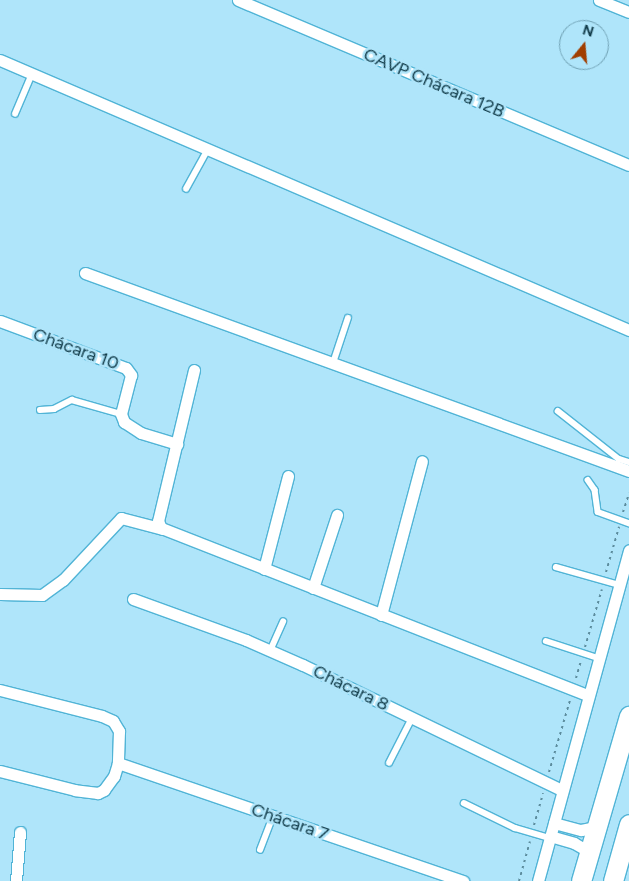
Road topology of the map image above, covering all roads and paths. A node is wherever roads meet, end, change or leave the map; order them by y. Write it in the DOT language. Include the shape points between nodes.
graph roads {
  1 [pos="238,0"];
  2 [pos="599,0"];
  3 [pos="629,12"];
  4 [pos="0,60"];
  5 [pos="32,74"];
  6 [pos="15,114"];
  7 [pos="207,151"];
  8 [pos="629,165"];
  9 [pos="186,189"];
  10 [pos="85,273"];
  11 [pos="348,318"];
  12 [pos="0,322"];
  13 [pos="629,330"];
  14 [pos="333,363"];
  15 [pos="194,370"];
  16 [pos="40,410"];
  17 [pos="558,411"];
  18 [pos="121,414"];
  19 [pos="177,444"];
  20 [pos="422,461"];
  21 [pos="629,462"];
  22 [pos="629,471"];
  23 [pos="288,476"];
  24 [pos="588,480"];
  25 [pos="337,515"];
  26 [pos="629,523"];
  27 [pos="161,527"];
  28 [pos="629,550"];
  29 [pos="556,568"];
  30 [pos="264,569"];
  31 [pos="619,585"];
  32 [pos="313,588"];
  33 [pos="0,594"];
  34 [pos="133,599"];
  35 [pos="381,615"];
  36 [pos="283,622"];
  37 [pos="546,641"];
  38 [pos="270,651"];
  39 [pos="598,658"];
  40 [pos="0,690"];
  41 [pos="587,695"];
  42 [pos="629,716"];
  43 [pos="412,718"];
  44 [pos="118,762"];
  45 [pos="389,763"];
  46 [pos="0,771"];
  47 [pos="562,790"];
  48 [pos="464,803"];
  49 [pos="273,816"];
  50 [pos="554,823"];
  51 [pos="629,824"];
  52 [pos="595,827"];
  53 [pos="20,832"];
  54 [pos="550,837"];
  55 [pos="260,850"];
  56 [pos="588,851"];
  57 [pos="16,881"];
  58 [pos="463,881"];
  59 [pos="538,881"];
  60 [pos="581,881"];
  61 [pos="613,881"];
  1 -- 8 [label="street, CAVP Chácara 12B"];
  2 -- 3 [label="street"];
  4 -- 5 [label="street"];
  5 -- 6 [label="lane"];
  5 -- 7 [label="street"];
  7 -- 9 [label="lane"];
  7 -- 13 [label="street"];
  10 -- 14 [label="street"];
  11 -- 14 [label="lane"];
  12 -- 18 [label="street, Chácara 10" via="126,368 131,375"];
  14 -- 22 [label="street"];
  15 -- 19 [label="street"];
  16 -- 18 [label="lane" via="54,409 72,400"];
  17 -- 21 [label="lane" via="619,459"];
  18 -- 19 [label="street" via="127,426"];
  19 -- 27 [label="street"];
  20 -- 35 [label="street"];
  23 -- 30 [label="street"];
  24 -- 26 [label="lane" via="595,490 598,512"];
  25 -- 32 [label="street"];
  27 -- 30 [label="street"];
  27 -- 33 [label="street" via="121,518 63,580 42,595"];
  28 -- 31 [label="street"];
  29 -- 31 [label="lane"];
  30 -- 32 [label="street"];
  31 -- 39 [label="street"];
  32 -- 35 [label="street"];
  34 -- 38 [label="street, Chácara 8"];
  35 -- 41 [label="street"];
  36 -- 38 [label="lane"];
  37 -- 39 [label="lane"];
  38 -- 43 [label="street, Chácara 8"];
  39 -- 41 [label="street"];
  40 -- 44 [label="street" via="113,721 119,731"];
  41 -- 47 [label="street"];
  42 -- 52 [label="main road"];
  43 -- 45 [label="lane"];
  43 -- 47 [label="street, Chácara 8"];
  44 -- 46 [label="street" via="110,784 98,793"];
  44 -- 49 [label="street, Chácara 7"];
  47 -- 50 [label="street"];
  48 -- 54 [label="lane" via="515,828"];
  49 -- 55 [label="lane"];
  49 -- 58 [label="street, Chácara 7"];
  50 -- 52 [label="street" via="581,830"];
  50 -- 54 [label="street"];
  51 -- 61 [label="main road"];
  52 -- 56 [label="main road"];
  53 -- 57 [label="street"];
  54 -- 56 [label="street" via="574,843"];
  54 -- 59 [label="street"];
  56 -- 60 [label="main road"];
}
